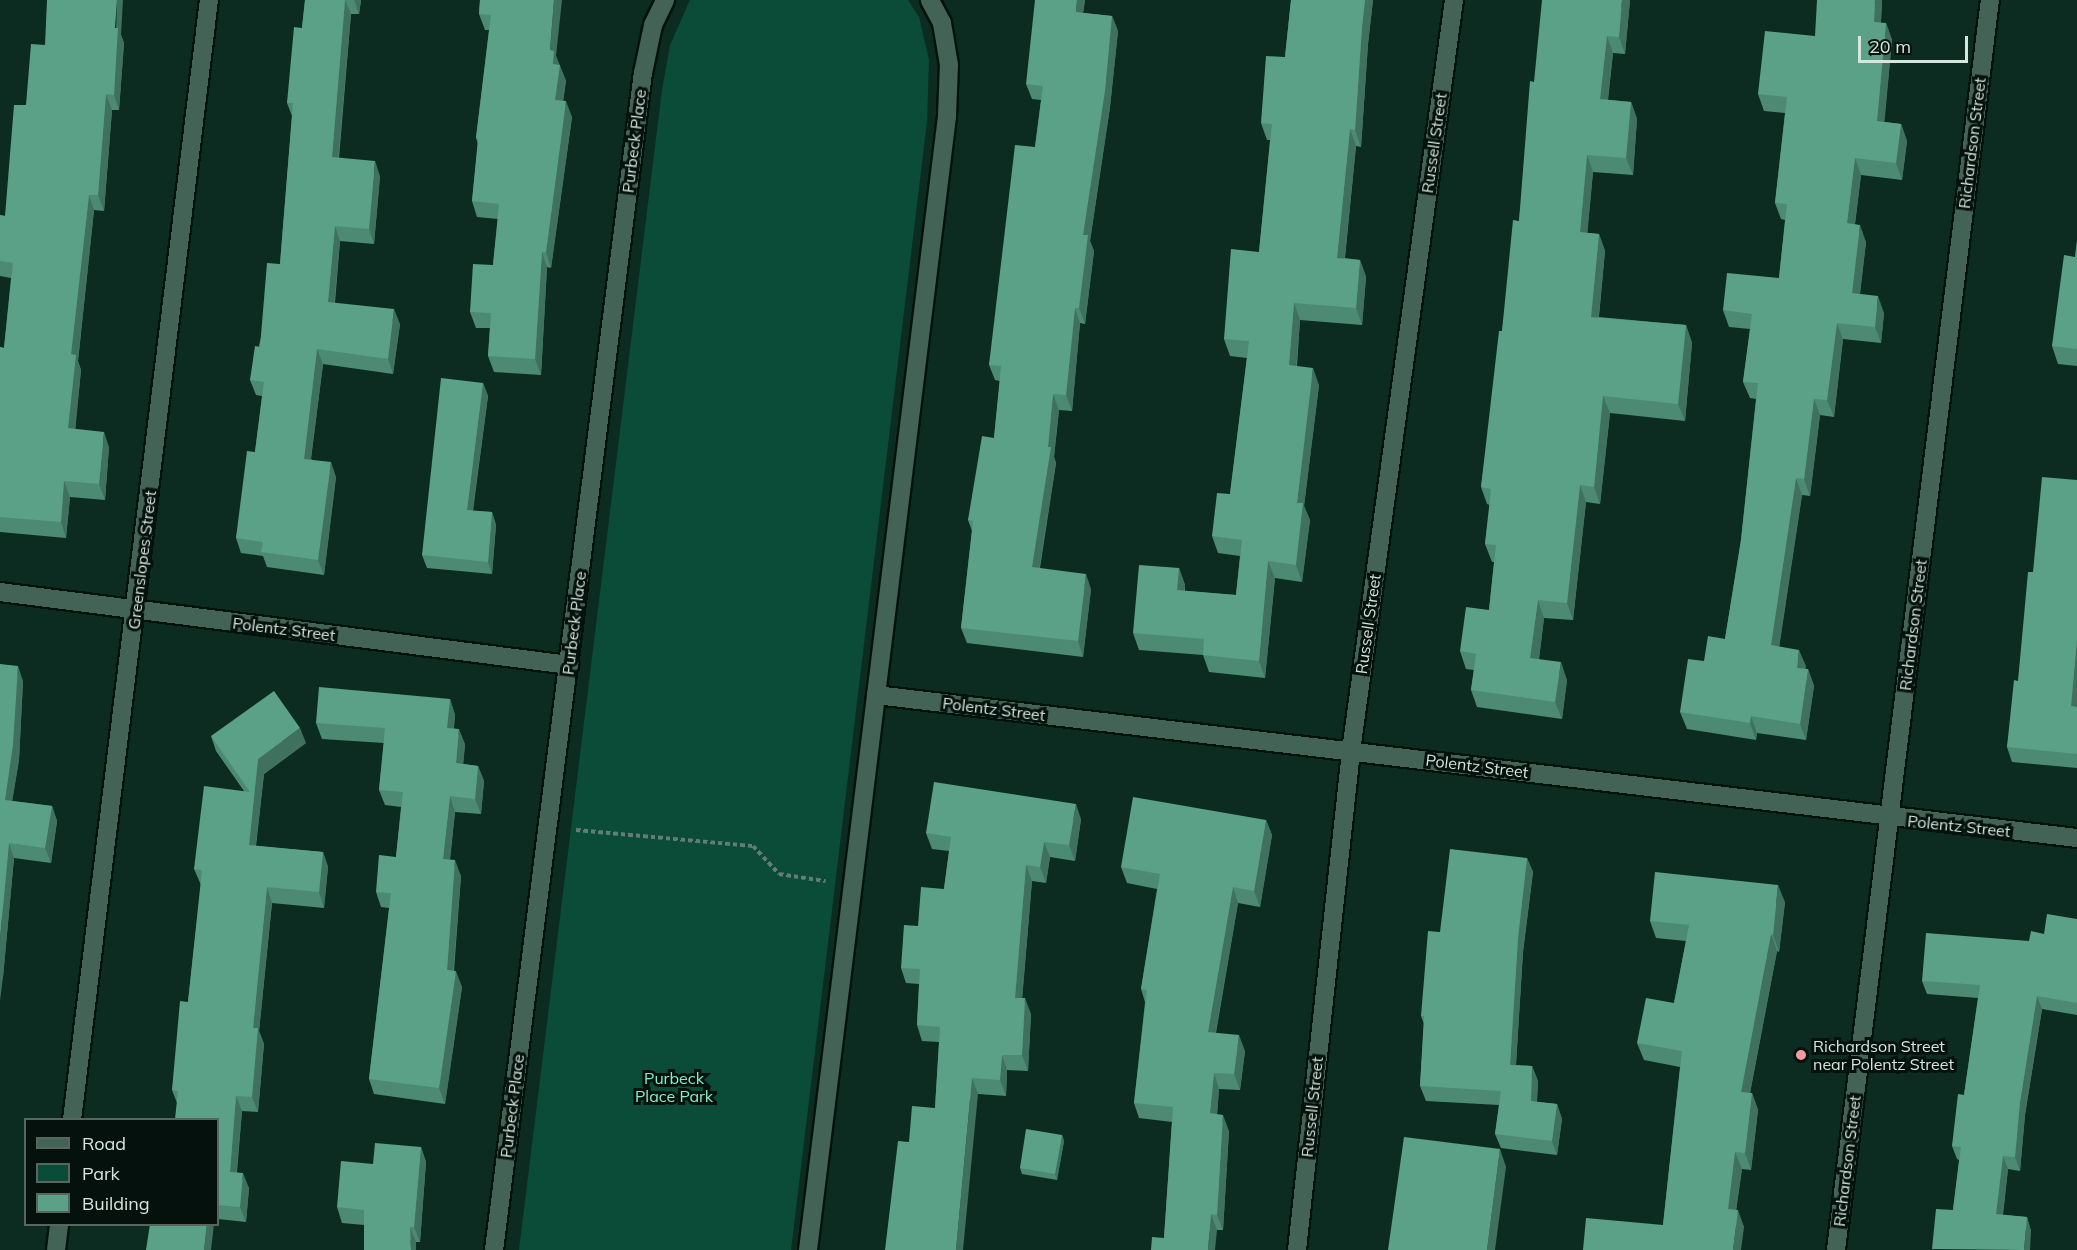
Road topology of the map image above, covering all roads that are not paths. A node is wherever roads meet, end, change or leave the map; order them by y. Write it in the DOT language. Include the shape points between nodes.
graph roads {
  1 [pos="209,0"];
  2 [pos="665,0"];
  3 [pos="930,0"];
  4 [pos="1454,0"];
  5 [pos="1990,0"];
  6 [pos="0,592"];
  7 [pos="136,610"];
  8 [pos="569,665"];
  9 [pos="876,695"];
  10 [pos="1351,751"];
  11 [pos="1888,818"];
  12 [pos="2077,838"];
  13 [pos="72,1118"];
  14 [pos="59,1226"];
  15 [pos="56,1250"];
  16 [pos="494,1250"];
  17 [pos="808,1250"];
  18 [pos="1297,1250"];
  19 [pos="1836,1250"];
  1 -- 7 [label="street, Greenslopes Street"];
  2 -- 8 [label="street, Purbeck Place" via="653,25 643,72"];
  3 -- 9 [label="street" via="942,23 949,65 947,116"];
  4 -- 10 [label="street, Russell Street"];
  5 -- 11 [label="street, Richardson Street"];
  6 -- 7 [label="street, Polentz Street"];
  7 -- 8 [label="street, Polentz Street"];
  7 -- 13 [label="street, Greenslopes Street"];
  8 -- 16 [label="street, Purbeck Place"];
  9 -- 10 [label="street, Polentz Street"];
  9 -- 17 [label="street"];
  10 -- 11 [label="street, Polentz Street"];
  10 -- 18 [label="street, Russell Street"];
  11 -- 12 [label="street, Polentz Street"];
  11 -- 19 [label="street, Richardson Street"];
  14 -- 15 [label="street"];
}
